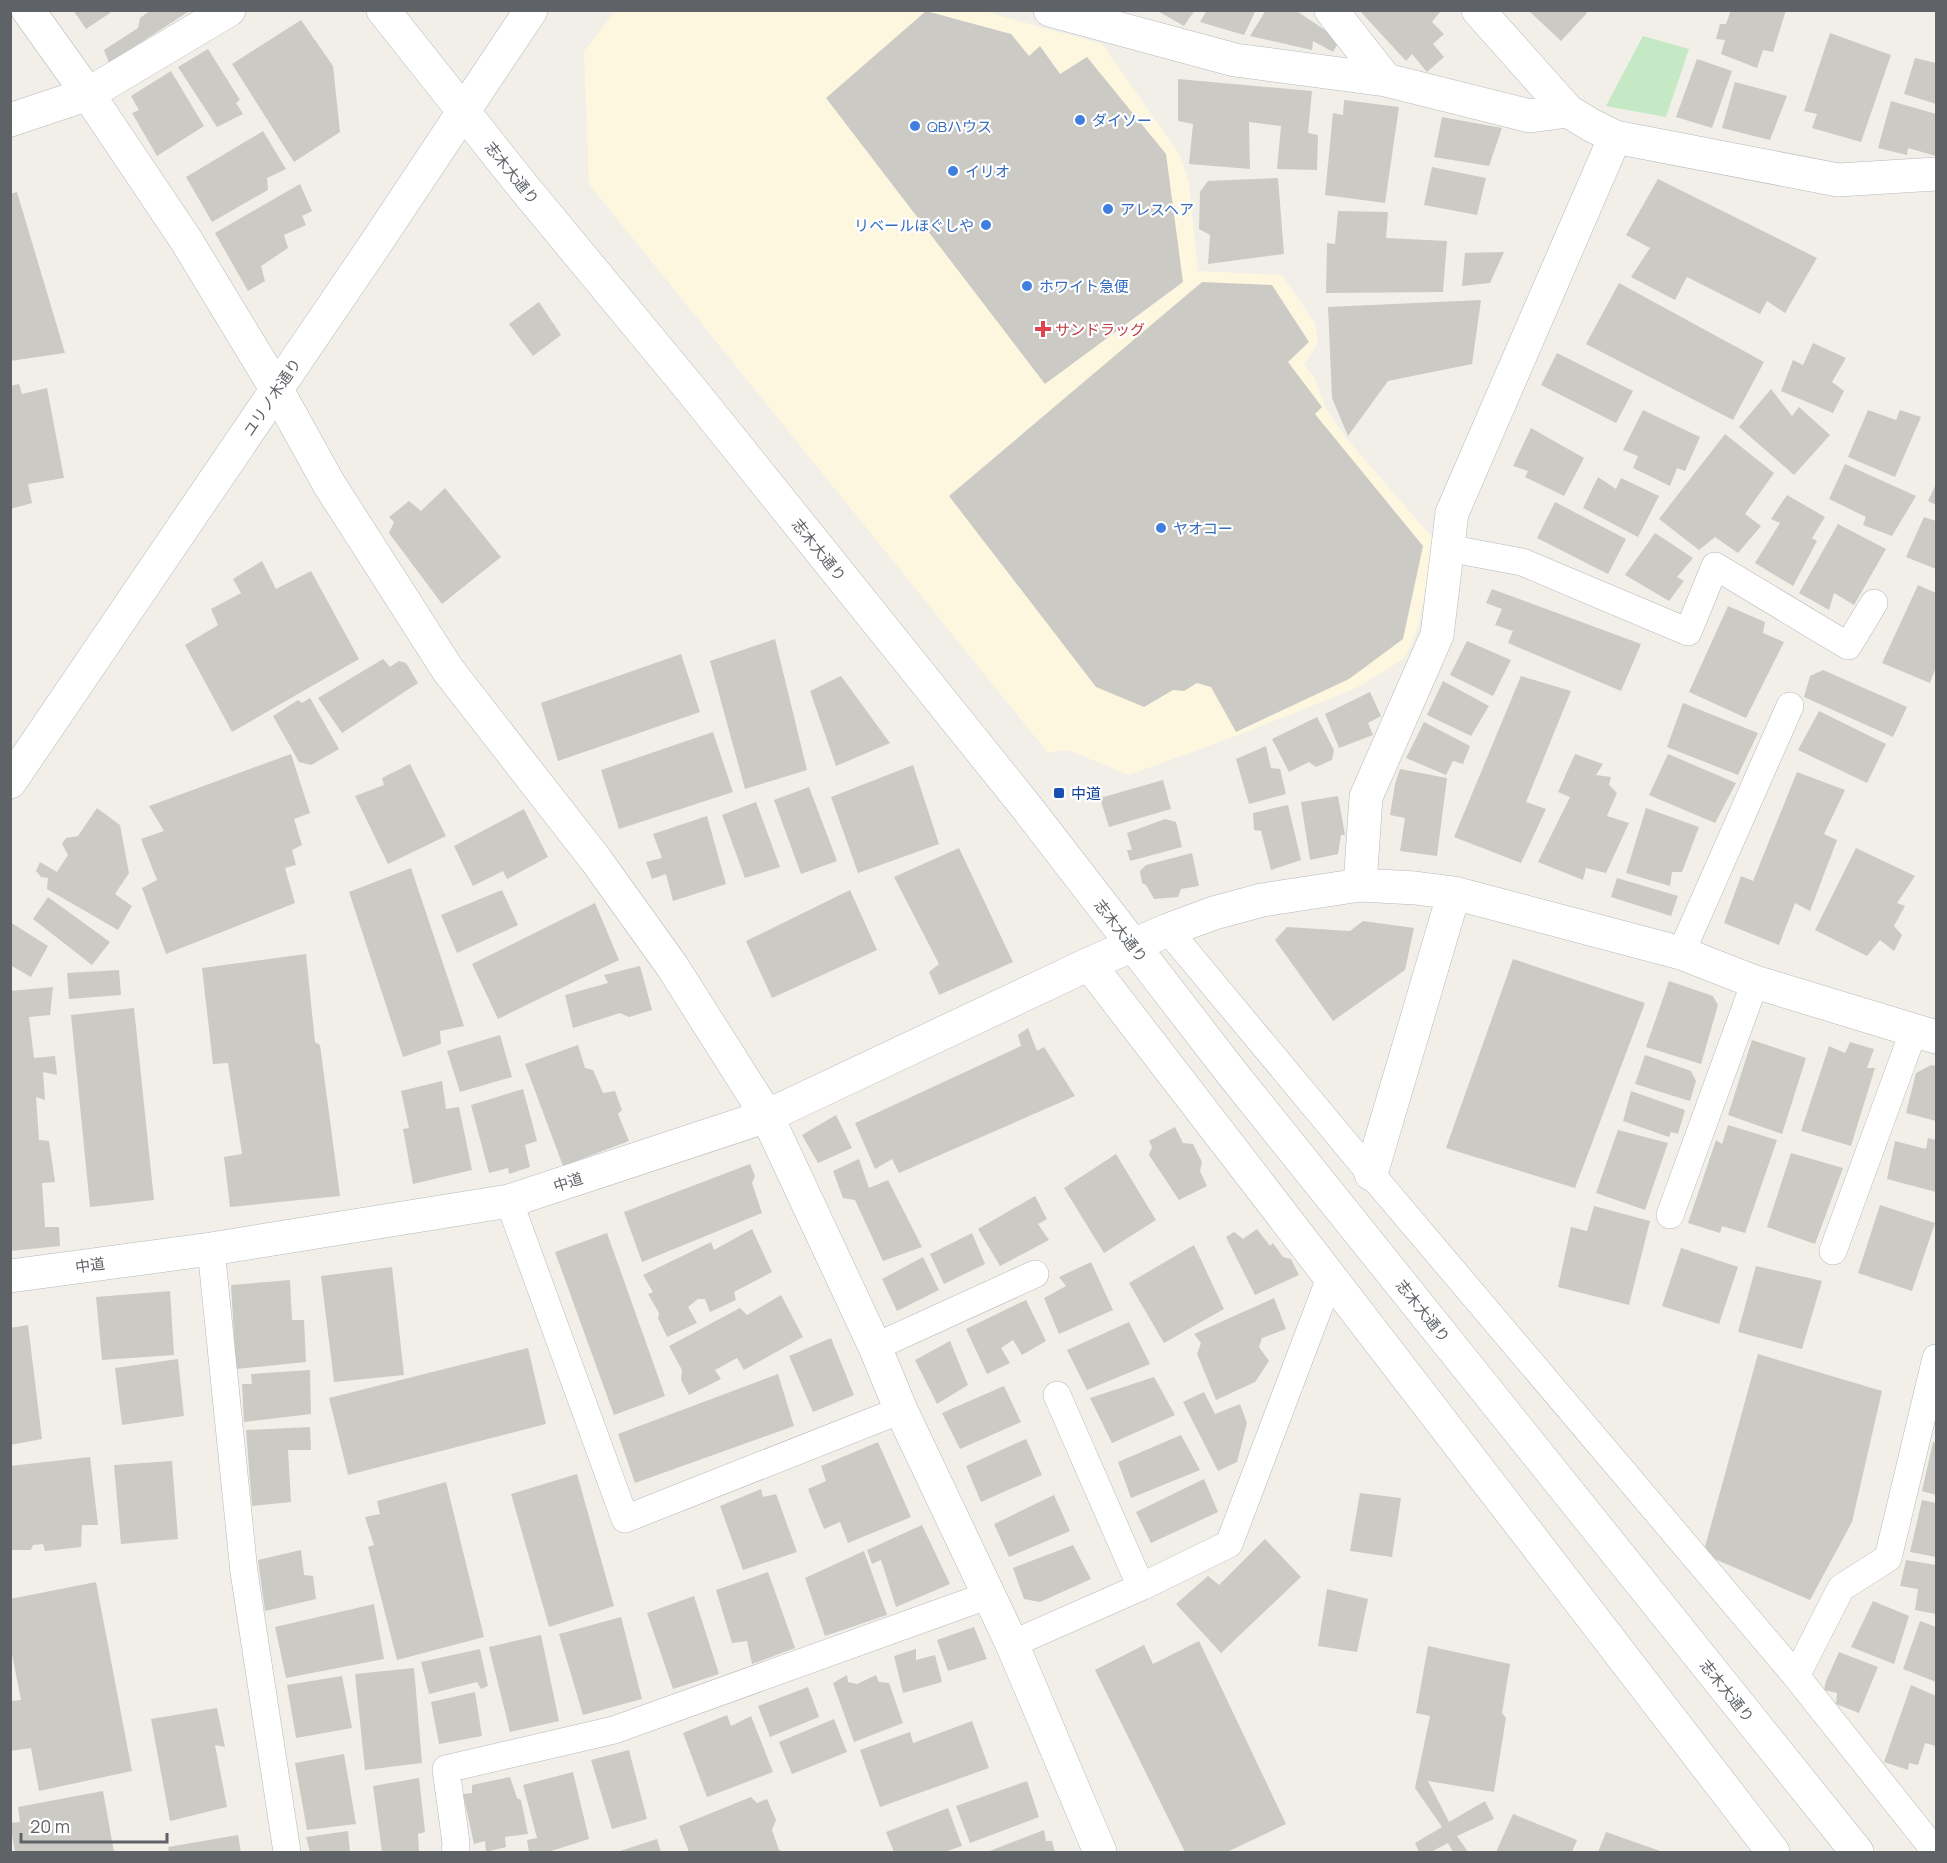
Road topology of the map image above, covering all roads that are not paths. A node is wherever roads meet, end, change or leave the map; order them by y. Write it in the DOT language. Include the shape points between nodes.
graph roads {
  1 [pos="28,10"];
  2 [pos="229,10"];
  3 [pos="383,10"];
  4 [pos="531,10"];
  5 [pos="1050,10"];
  6 [pos="1331,10"];
  7 [pos="1478,10"];
  8 [pos="1386,80"];
  9 [pos="88,94"];
  10 [pos="463,110"];
  11 [pos="1568,111"];
  12 [pos="10,120"];
  13 [pos="1615,137"];
  14 [pos="1936,174"];
  15 [pos="277,390"];
  16 [pos="1447,548"];
  17 [pos="1874,603"];
  18 [pos="1790,706"];
  19 [pos="10,782"];
  20 [pos="1360,885"];
  21 [pos="1454,893"];
  22 [pos="1168,930"];
  23 [pos="1131,945"];
  24 [pos="1681,953"];
  25 [pos="1089,964"];
  26 [pos="1755,982"];
  27 [pos="1925,1033"];
  28 [pos="767,1116"];
  29 [pos="1371,1174"];
  30 [pos="509,1201"];
  31 [pos="1670,1215"];
  32 [pos="211,1249"];
  33 [pos="1833,1251"];
  34 [pos="1035,1275"];
  35 [pos="10,1276"];
  36 [pos="1330,1278"];
  37 [pos="874,1347"];
  38 [pos="1936,1358"];
  39 [pos="1057,1395"];
  40 [pos="901,1410"];
  41 [pos="1141,1587"];
  42 [pos="989,1595"];
  43 [pos="1011,1644"];
  44 [pos="1796,1676"];
  45 [pos="287,1852"];
  46 [pos="455,1852"];
  47 [pos="1100,1852"];
  48 [pos="1773,1852"];
  49 [pos="1857,1852"];
  50 [pos="1936,1852"];
  1 -- 9 [label="street"];
  2 -- 9 [label="street"];
  3 -- 10 [label="street, 志木大通り"];
  4 -- 10 [label="street, ユリノ木通り"];
  5 -- 8 [label="street" via="1235,60"];
  6 -- 8 [label="street"];
  7 -- 11 [label="street"];
  8 -- 11 [label="street" via="1530,116"];
  9 -- 12 [label="street"];
  9 -- 15 [label="street" via="186,240"];
  10 -- 15 [label="street, ユリノ木通り"];
  10 -- 23 [label="street, 志木大通り" via="1028,809"];
  11 -- 13 [label="street"];
  13 -- 14 [label="street" via="1838,180"];
  13 -- 16 [label="street" via="1452,513"];
  15 -- 19 [label="street, ユリノ木通り"];
  15 -- 28 [label="street" via="329,484 448,670 596,860 672,966"];
  16 -- 17 [label="lane" via="1522,562 1688,632 1715,566 1848,646"];
  16 -- 20 [label="street" via="1437,635 1366,797"];
  18 -- 24 [label="lane"];
  20 -- 21 [label="street, 中道"];
  20 -- 22 [label="street, 中道" via="1262,900"];
  21 -- 24 [label="street, 中道"];
  21 -- 29 [label="street"];
  22 -- 23 [label="street, 中道"];
  22 -- 29 [label="lane"];
  23 -- 25 [label="street, 中道"];
  23 -- 49 [label="street, 志木大通り"];
  24 -- 26 [label="street, 中道"];
  25 -- 28 [label="street, 中道"];
  25 -- 36 [label="street"];
  26 -- 27 [label="street, 中道"];
  26 -- 31 [label="lane"];
  27 -- 33 [label="lane"];
  28 -- 30 [label="street, 中道"];
  28 -- 37 [label="street"];
  29 -- 44 [label="lane"];
  30 -- 32 [label="street, 中道"];
  30 -- 40 [label="lane" via="625,1519"];
  32 -- 35 [label="street, 中道"];
  32 -- 45 [label="lane" via="244,1572"];
  34 -- 37 [label="lane"];
  36 -- 41 [label="lane" via="1229,1544"];
  36 -- 48 [label="street"];
  37 -- 40 [label="street"];
  38 -- 44 [label="lane" via="1888,1558 1841,1588"];
  39 -- 41 [label="lane"];
  40 -- 42 [label="street"];
  41 -- 43 [label="lane"];
  42 -- 43 [label="street"];
  42 -- 46 [label="lane" via="614,1730 446,1770"];
  43 -- 47 [label="street"];
  44 -- 50 [label="lane"];
}
